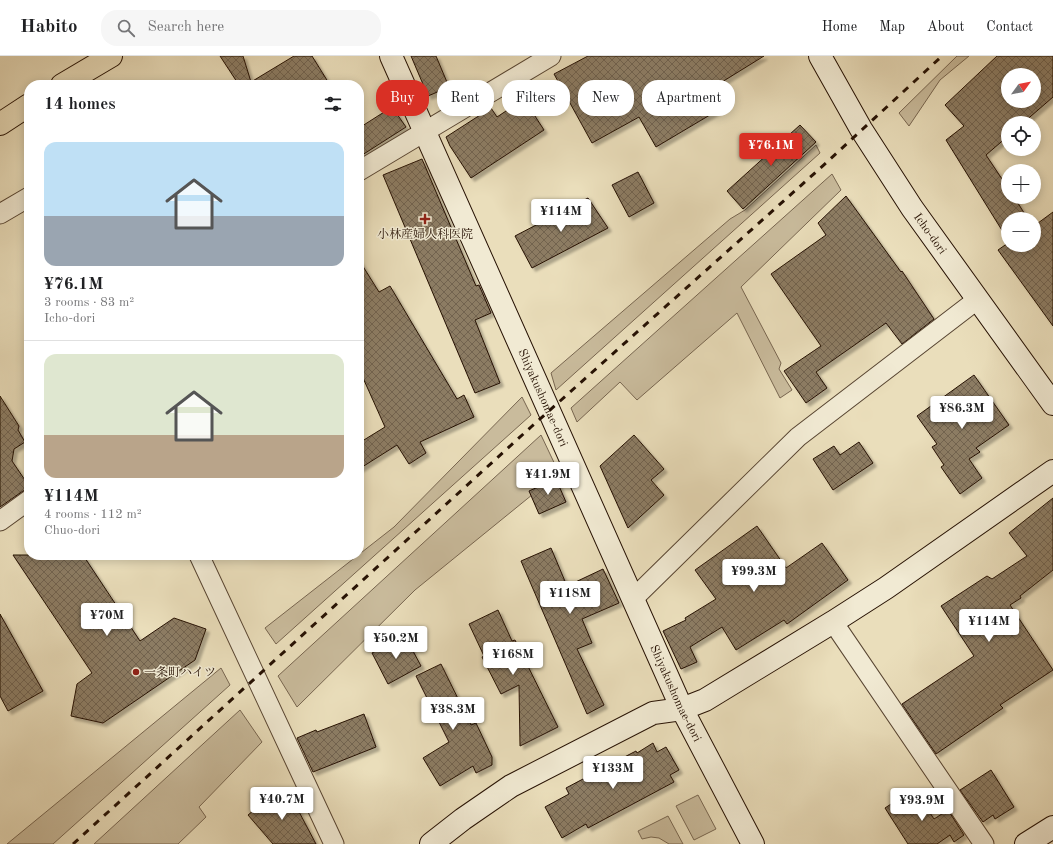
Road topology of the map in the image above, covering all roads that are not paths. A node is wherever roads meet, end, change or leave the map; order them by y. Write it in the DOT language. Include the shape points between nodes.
graph roads {
  1 [pos="111,56"];
  2 [pos="391,56"];
  3 [pos="551,56"];
  4 [pos="820,56"];
  5 [pos="70,80"];
  6 [pos="24,109"];
  7 [pos="0,124"];
  8 [pos="425,132"];
  9 [pos="364,168"];
  10 [pos="24,201"];
  11 [pos="0,214"];
  12 [pos="978,299"];
  13 [pos="1053,404"];
  14 [pos="1053,471"];
  15 [pos="24,504"];
  16 [pos="0,521"];
  17 [pos="201,560"];
  18 [pos="634,598"];
  19 [pos="833,622"];
  20 [pos="682,709"];
  21 [pos="1053,827"];
  22 [pos="334,844"];
  23 [pos="431,844"];
  24 [pos="753,844"];
  25 [pos="984,844"];
  26 [pos="1026,844"];
  1 -- 5 [label="highway"];
  2 -- 8 [label="street, Shiyakushomae-dori"];
  3 -- 8 [label="street"];
  4 -- 12 [label="street, Icho-dori" via="883,164"];
  6 -- 7 [label="highway"];
  8 -- 9 [label="street"];
  8 -- 18 [label="street, Shiyakushomae-dori"];
  10 -- 11 [label="street"];
  12 -- 13 [label="street, Icho-dori"];
  12 -- 18 [label="street" via="798,437"];
  14 -- 19 [label="street"];
  15 -- 16 [label="street"];
  17 -- 22 [label="street"];
  18 -- 20 [label="street, Shiyakushomae-dori"];
  19 -- 20 [label="street" via="706,700"];
  19 -- 25 [label="street"];
  20 -- 23 [label="street" via="653,713 511,786"];
  20 -- 24 [label="street, Shiyakushomae-dori"];
  21 -- 26 [label="street"];
}
